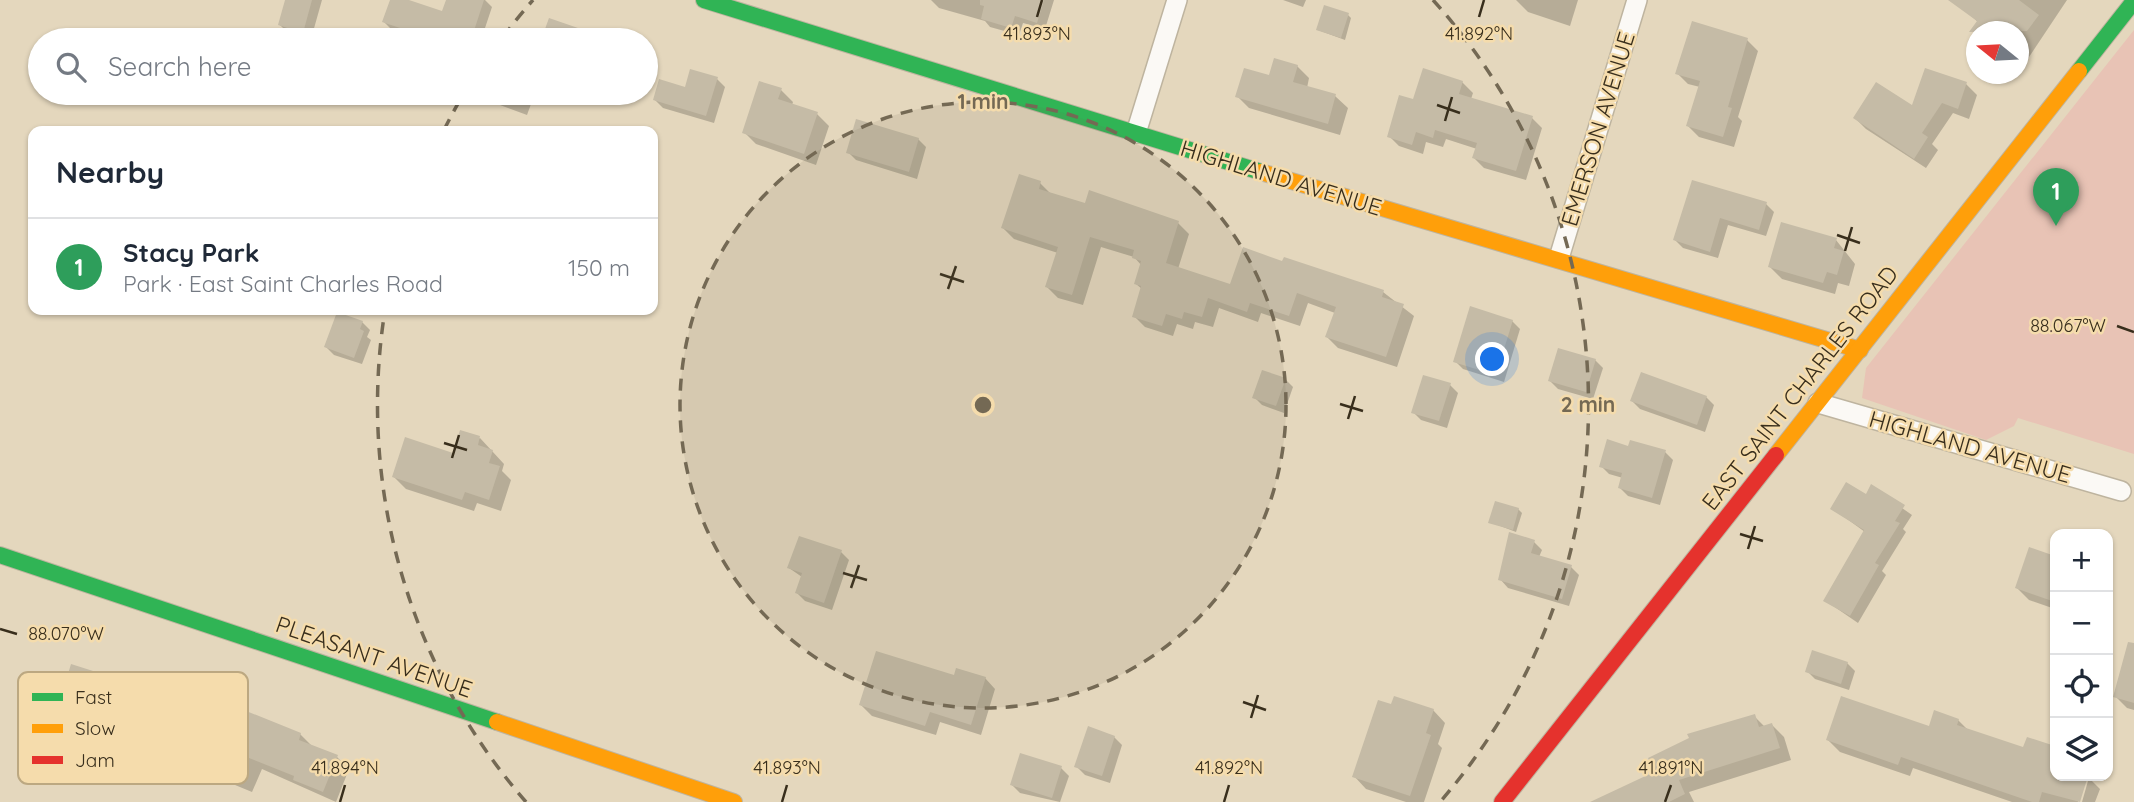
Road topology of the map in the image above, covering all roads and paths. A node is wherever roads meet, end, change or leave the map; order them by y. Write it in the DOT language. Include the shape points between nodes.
graph roads {
  1 [pos="704,0"];
  2 [pos="1177,0"];
  3 [pos="1637,0"];
  4 [pos="2134,1"];
  5 [pos="1136,133"];
  6 [pos="1559,258"];
  7 [pos="1860,350"];
  8 [pos="1818,403"];
  9 [pos="2122,491"];
  10 [pos="0,555"];
  11 [pos="734,802"];
  12 [pos="1502,802"];
  1 -- 5 [label="street, HIGHLAND AVENUE"];
  2 -- 5 [label="street"];
  3 -- 6 [label="street, EMERSON AVENUE"];
  4 -- 7 [label="street, EAST SAINT CHARLES ROAD"];
  5 -- 6 [label="street, HIGHLAND AVENUE" via="1417,220"];
  6 -- 7 [label="street, HIGHLAND AVENUE"];
  7 -- 8 [label="street, EAST SAINT CHARLES ROAD"];
  8 -- 9 [label="street, HIGHLAND AVENUE"];
  8 -- 12 [label="street, EAST SAINT CHARLES ROAD"];
  10 -- 11 [label="street, PLEASANT AVENUE"];
}
